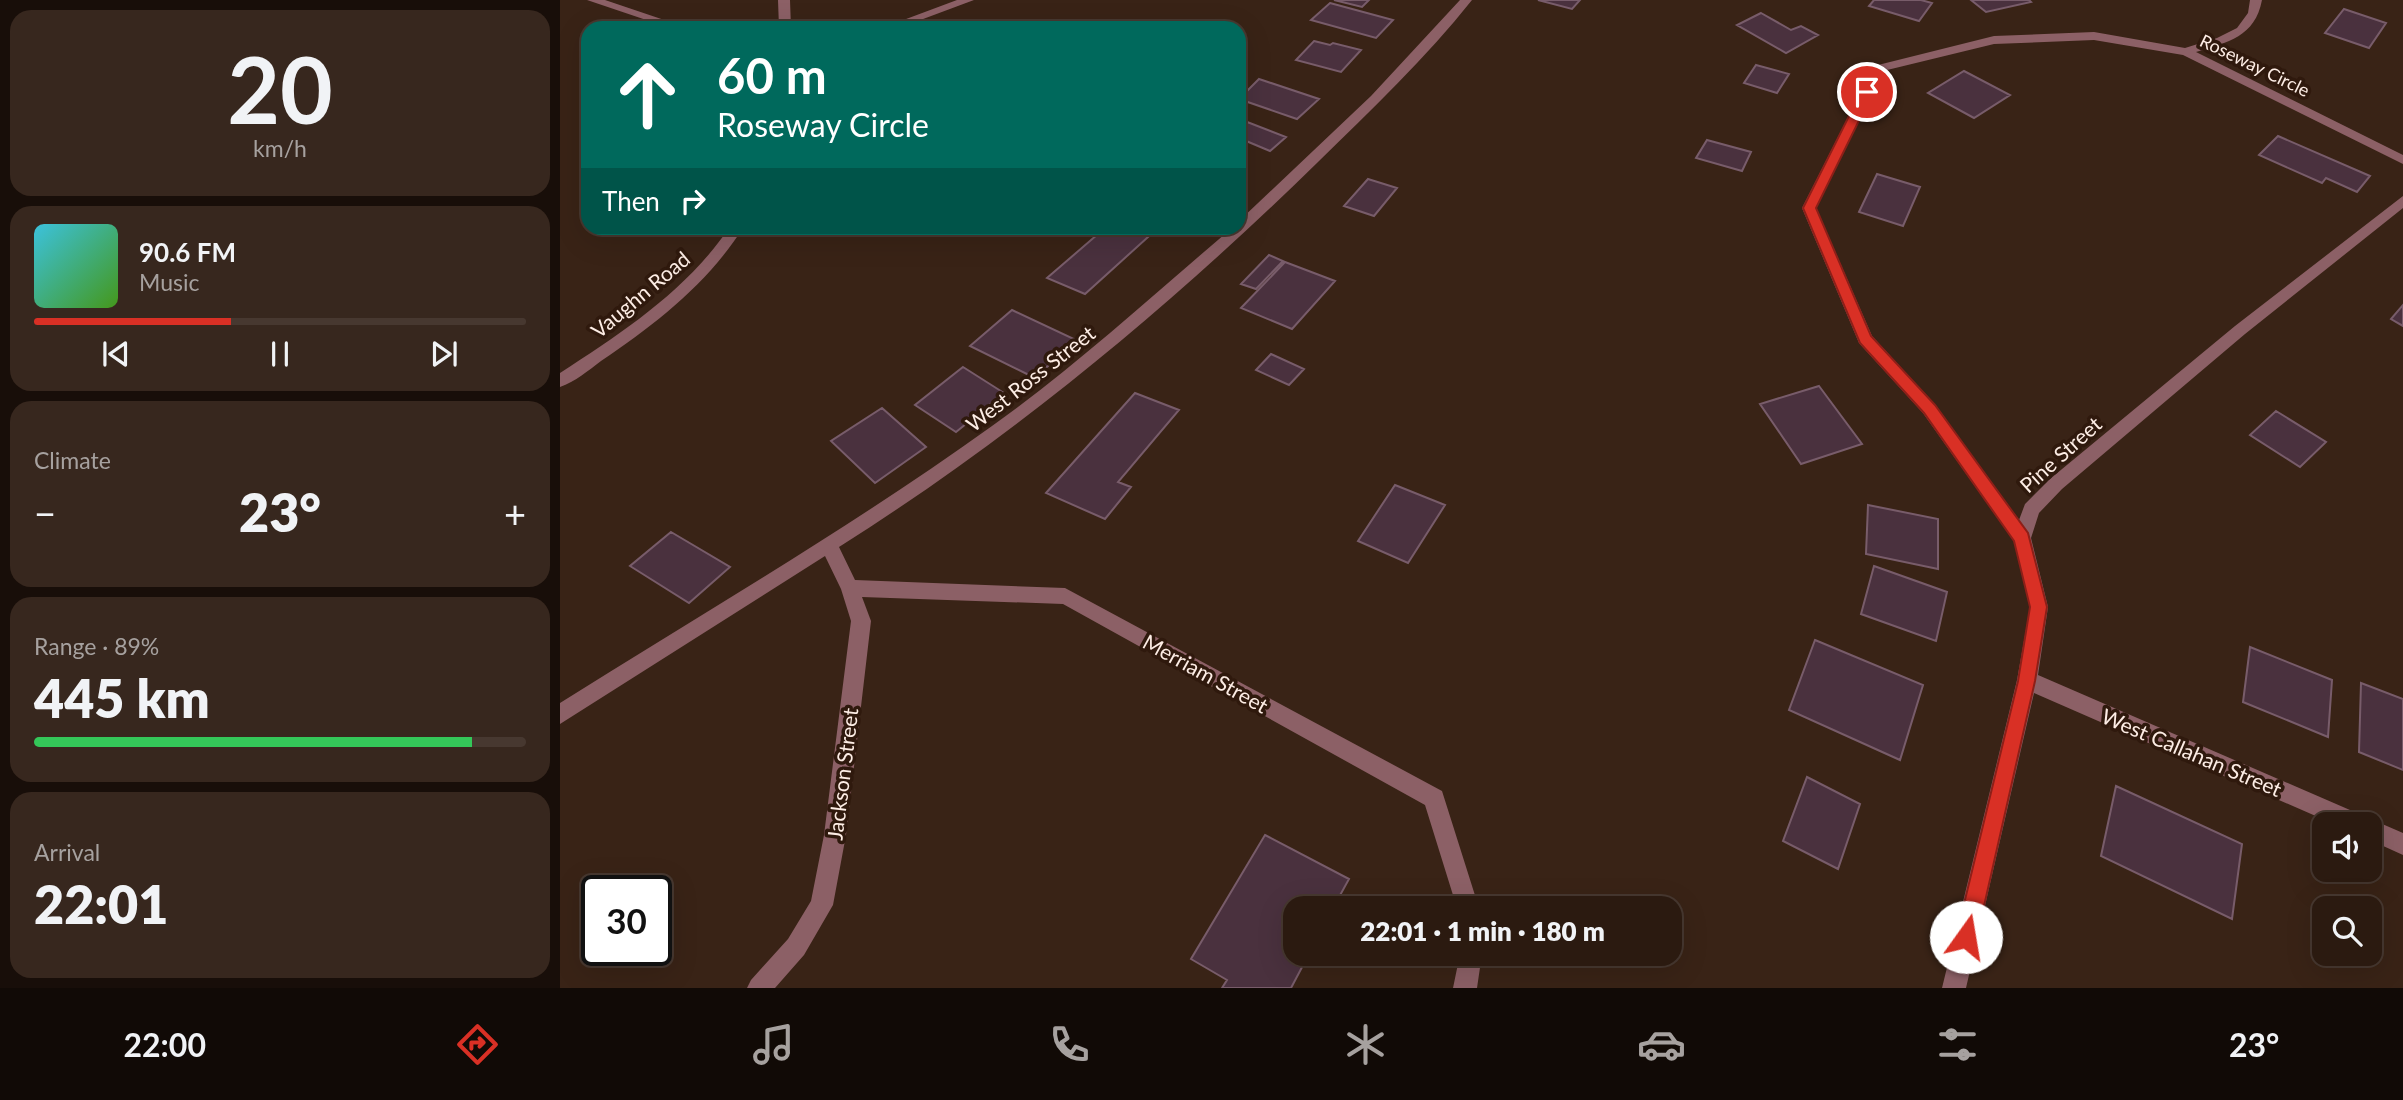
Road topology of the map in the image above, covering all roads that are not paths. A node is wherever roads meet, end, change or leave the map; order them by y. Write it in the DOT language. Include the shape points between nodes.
graph roads {
  1 [pos="593,0"];
  2 [pos="784,0"];
  3 [pos="968,0"];
  4 [pos="1466,0"];
  5 [pos="2256,0"];
  6 [pos="660,21"];
  7 [pos="785,21"];
  8 [pos="908,21"];
  9 [pos="2186,52"];
  10 [pos="2403,160"];
  11 [pos="2403,201"];
  12 [pos="1246,223"];
  13 [pos="732,235"];
  14 [pos="1232,235"];
  15 [pos="560,381"];
  16 [pos="2022,538"];
  17 [pos="829,546"];
  18 [pos="850,588"];
  19 [pos="2026,681"];
  20 [pos="560,714"];
  21 [pos="2330,812"];
  22 [pos="2382,834"];
  23 [pos="2403,844"];
  24 [pos="1464,896"];
  25 [pos="1469,966"];
  26 [pos="759,988"];
  27 [pos="1465,988"];
  28 [pos="1954,988"];
  1 -- 6 [label="street"];
  2 -- 7 [label="street"];
  3 -- 8 [label="street"];
  4 -- 12 [label="street, West Ross Street" via="1375,99"];
  5 -- 9 [label="street" via="2255,15 2245,31"];
  9 -- 10 [label="street, Roseway Circle"];
  9 -- 16 [label="street, Roseway Circle" via="2094,36 1994,40 1878,69 1809,208 1865,339 1929,409"];
  11 -- 16 [label="street, Pine Street" via="2056,484 2031,509"];
  13 -- 15 [label="street, Vaughn Road" via="697,276 629,335"];
  14 -- 17 [label="street, West Ross Street" via="1095,355 999,430"];
  16 -- 19 [label="street" via="2039,607"];
  17 -- 18 [label="street, Jackson Street"];
  17 -- 20 [label="street, West Ross Street"];
  18 -- 24 [label="street, Merriam Street" via="1065,596 1434,798"];
  18 -- 26 [label="street, Jackson Street" via="861,621 835,835 821,905 796,947"];
  19 -- 21 [label="street, West Callahan Street"];
  19 -- 28 [label="street"];
  22 -- 23 [label="street"];
  25 -- 27 [label="street"];
}
